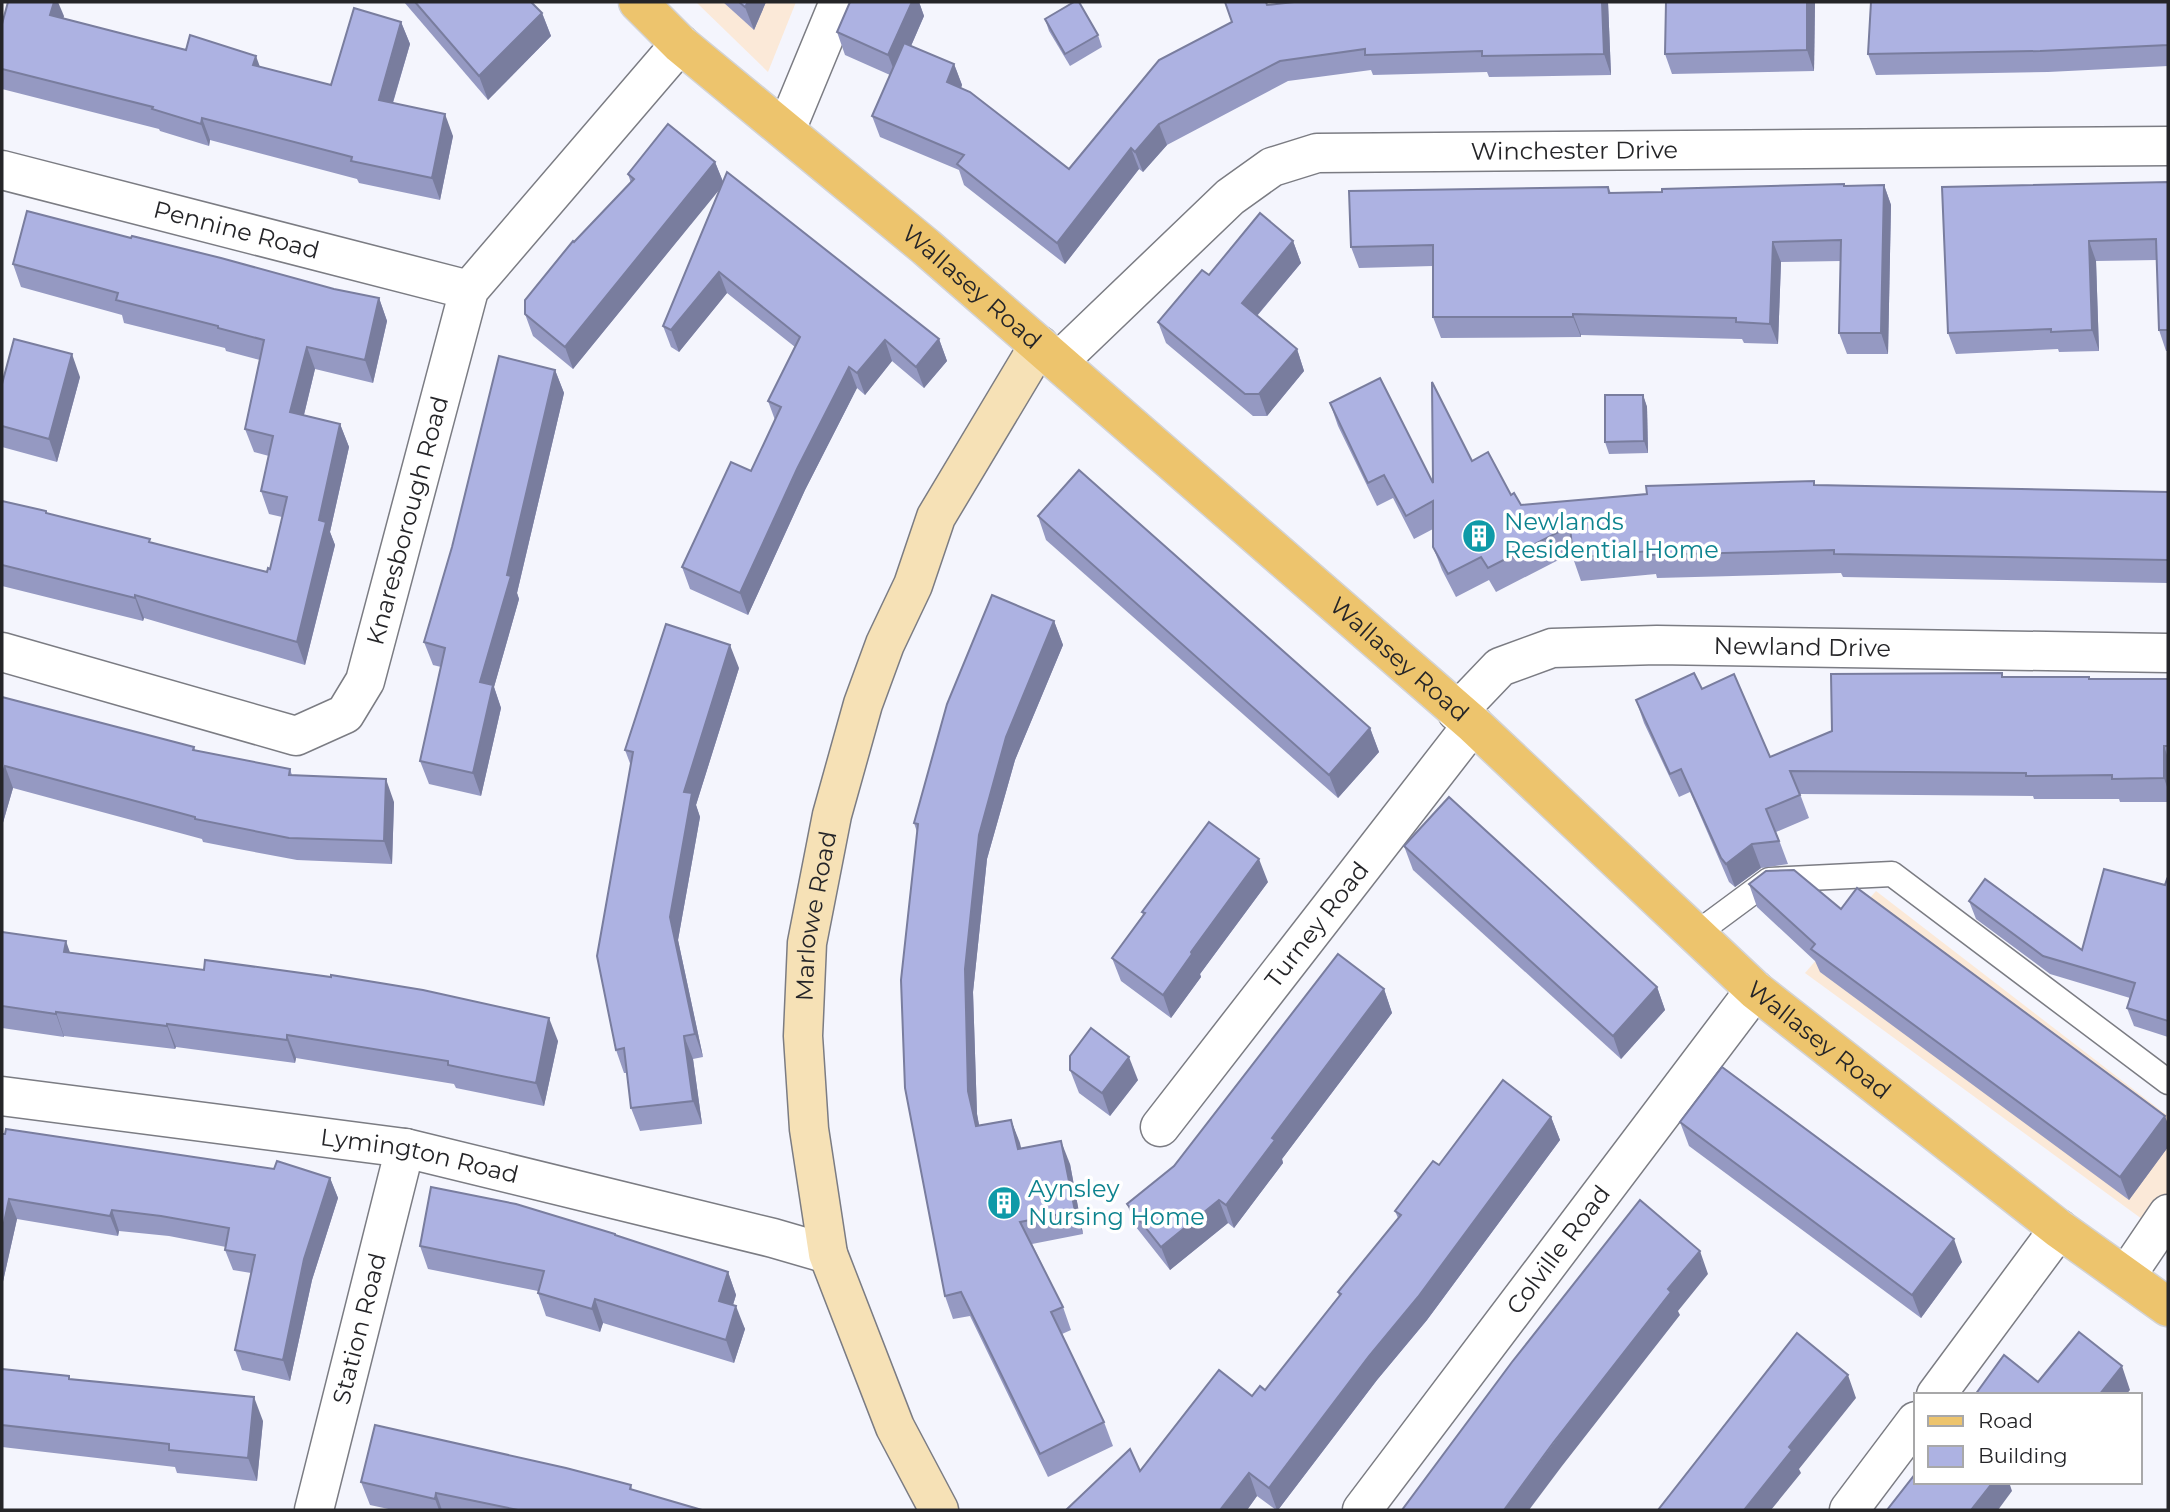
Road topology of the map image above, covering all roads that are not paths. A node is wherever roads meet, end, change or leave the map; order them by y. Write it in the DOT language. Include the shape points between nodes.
graph roads {
  1 [pos="638,2"];
  2 [pos="839,2"];
  3 [pos="680,44"];
  4 [pos="786,130"];
  5 [pos="2168,146"];
  6 [pos="2,170"];
  7 [pos="468,290"];
  8 [pos="1049,353"];
  9 [pos="2,652"];
  10 [pos="2168,653"];
  11 [pos="1465,718"];
  12 [pos="1696,934"];
  13 [pos="1755,989"];
  14 [pos="2168,1082"];
  15 [pos="2,1096"];
  16 [pos="1160,1127"];
  17 [pos="405,1148"];
  18 [pos="2168,1214"];
  19 [pos="2059,1229"];
  20 [pos="828,1254"];
  21 [pos="2126,1276"];
  22 [pos="2168,1307"];
  23 [pos="1937,1393"];
  24 [pos="1914,1424"];
  25 [pos="314,1510"];
  26 [pos="939,1510"];
  27 [pos="1362,1510"];
  28 [pos="1849,1510"];
  1 -- 3 [label="main road, Wallasey Road"];
  2 -- 4 [label="street"];
  3 -- 4 [label="main road, Wallasey Road"];
  3 -- 7 [label="street, Knaresborough Road"];
  4 -- 8 [label="main road, Wallasey Road"];
  5 -- 8 [label="street, Winchester Drive" via="1317,153 1272,167 1230,197"];
  6 -- 7 [label="street, Pennine Road"];
  7 -- 9 [label="street, Knaresborough Road" via="365,681 345,714 296,736"];
  8 -- 11 [label="main road, Wallasey Road"];
  8 -- 20 [label="street, Marlowe Road" via="936,517 863,704 832,816 807,943 803,1036 809,1129"];
  10 -- 11 [label="street, Newland Drive" via="1657,645 1552,648 1500,667"];
  11 -- 12 [label="main road, Wallasey Road"];
  11 -- 16 [label="street, Turney Road"];
  12 -- 13 [label="main road, Wallasey Road"];
  12 -- 14 [label="lane" via="1769,880 1892,874"];
  13 -- 19 [label="main road, Wallasey Road"];
  13 -- 27 [label="street, Colville Road"];
  15 -- 17 [label="street, Lymington Road"];
  17 -- 20 [label="street, Lymington Road"];
  17 -- 25 [label="street, Station Road"];
  18 -- 21 [label="street"];
  19 -- 21 [label="main road, Wallasey Road"];
  19 -- 23 [label="street"];
  20 -- 26 [label="street, Marlowe Road" via="895,1427"];
  21 -- 22 [label="main road, Wallasey Road"];
  24 -- 28 [label="street"];
}
